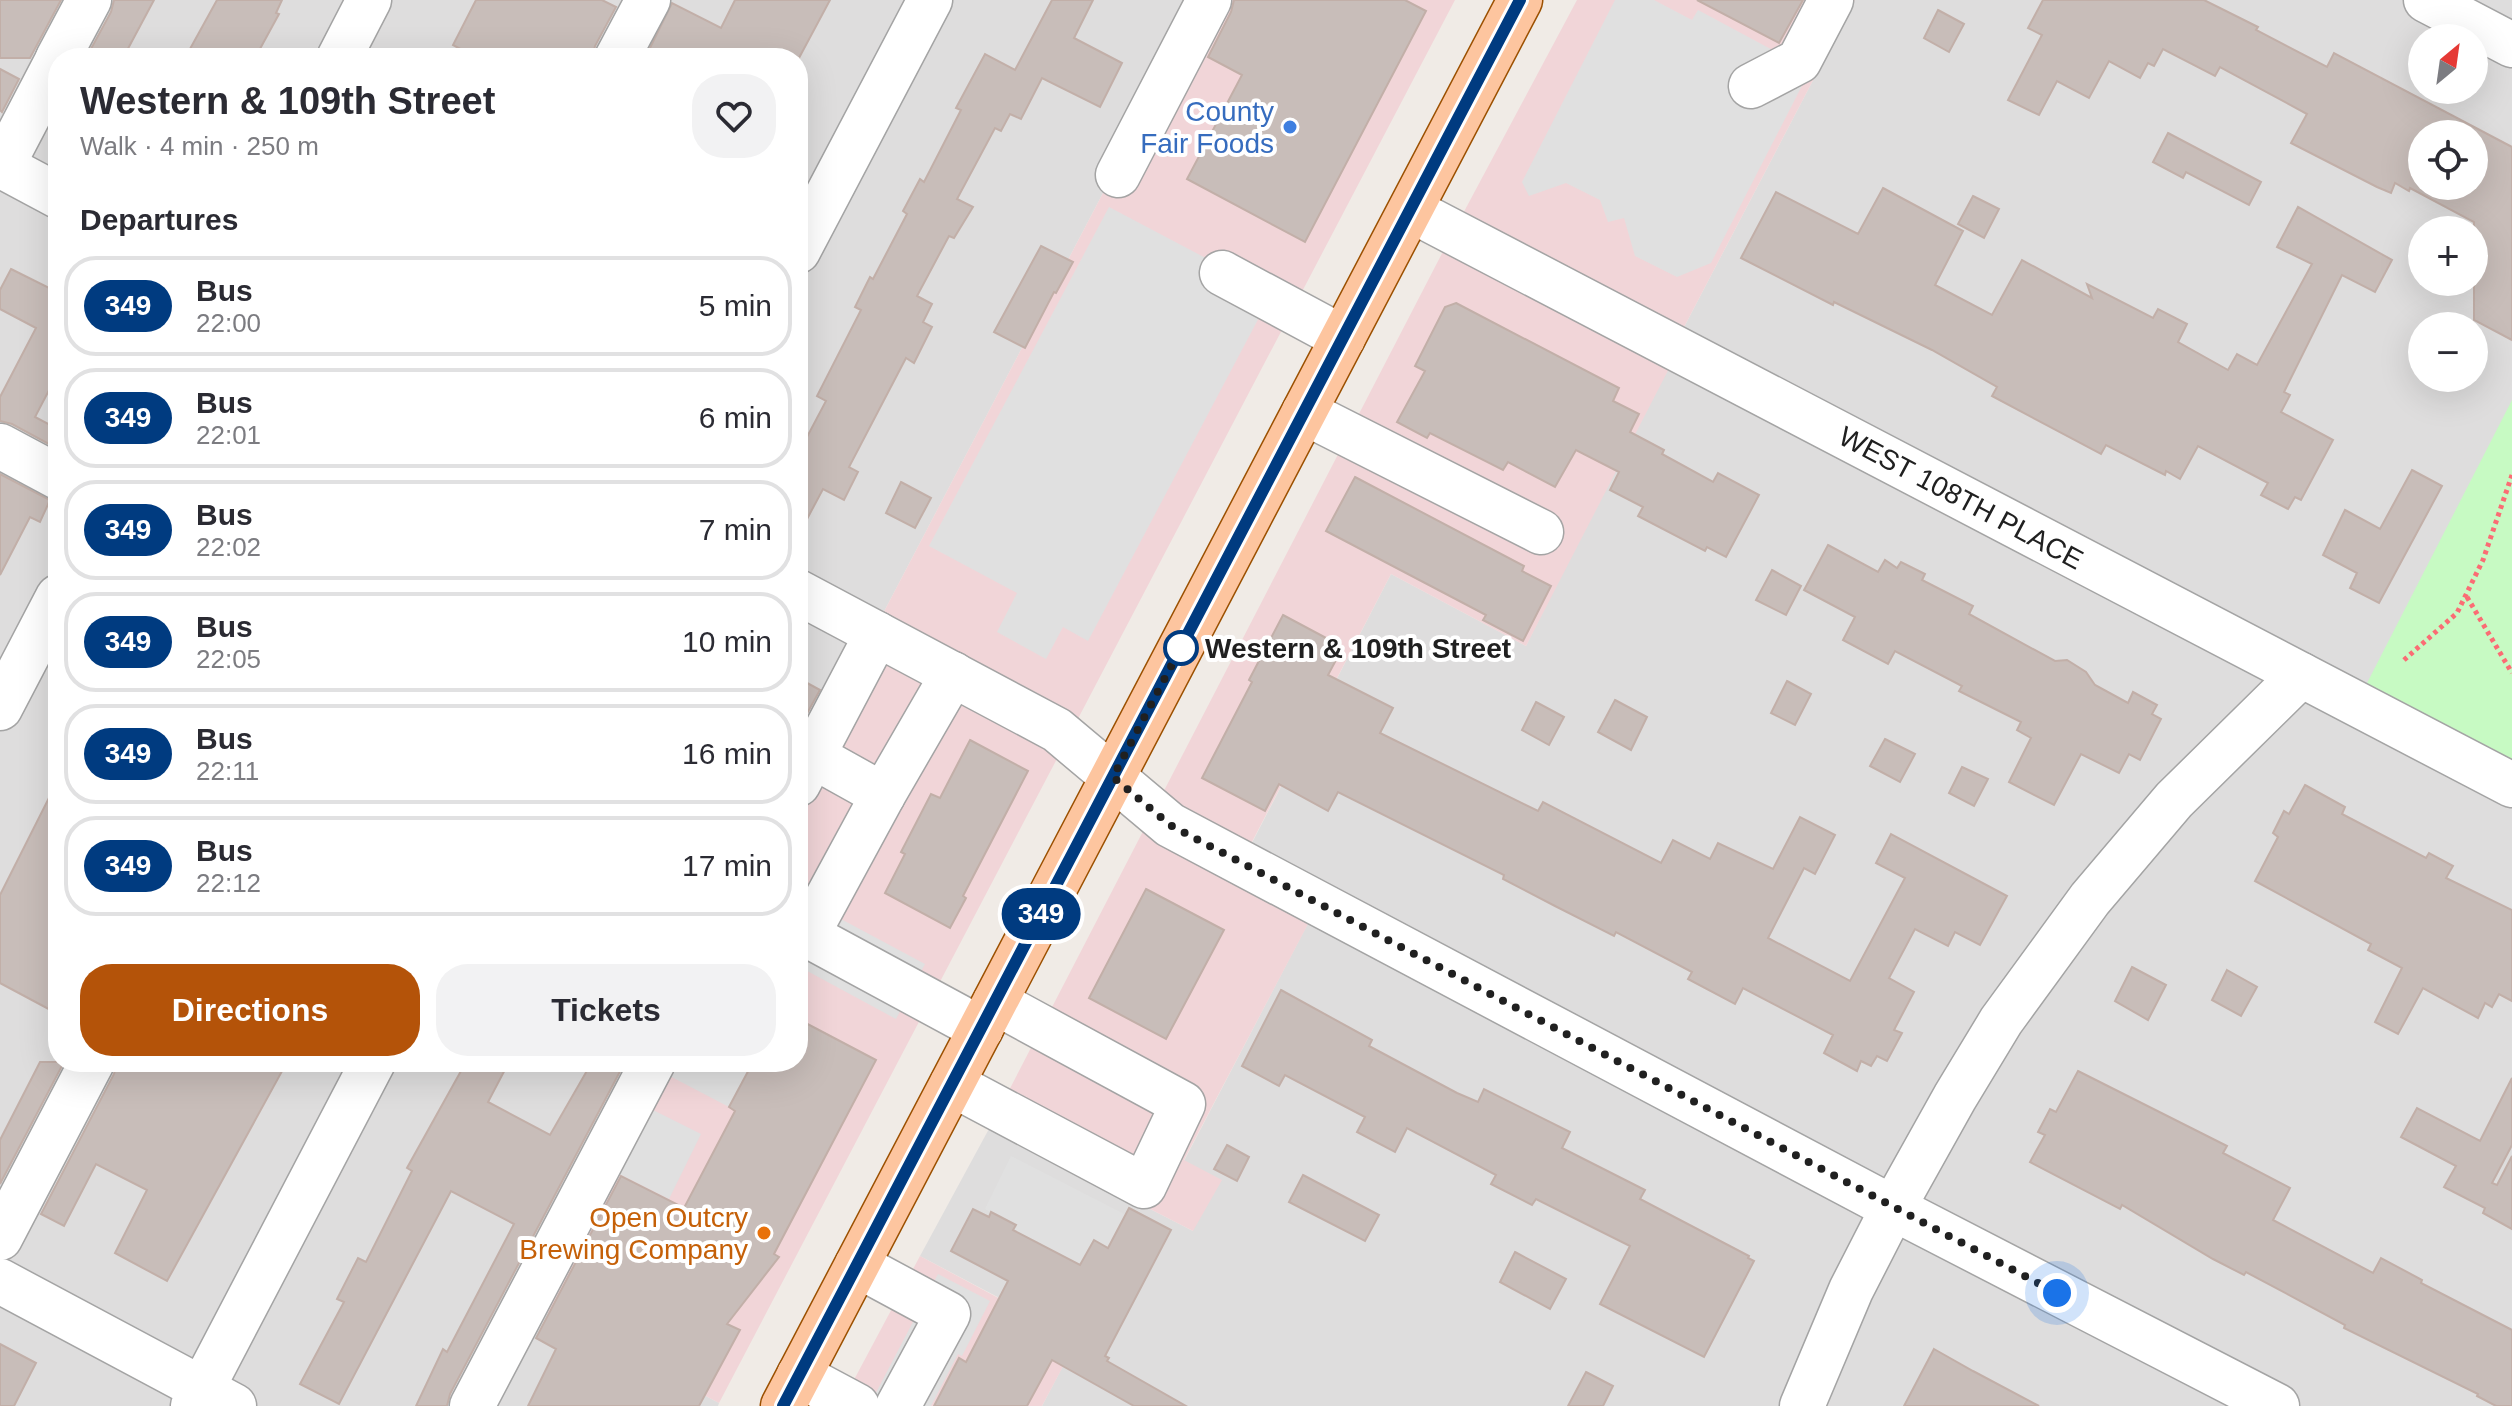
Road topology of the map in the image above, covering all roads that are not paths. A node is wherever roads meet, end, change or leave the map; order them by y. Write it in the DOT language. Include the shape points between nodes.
graph roads {
  1 [pos="89,0"];
  2 [pos="369,0"];
  3 [pos="648,0"];
  4 [pos="930,0"];
  5 [pos="1209,0"];
  6 [pos="1520,0"];
  7 [pos="1831,0"];
  8 [pos="2426,0"];
  9 [pos="2512,45"];
  10 [pos="63,48"];
  11 [pos="344,48"];
  12 [pos="622,48"];
  13 [pos="48,77"];
  14 [pos="1751,86"];
  15 [pos="1,165"];
  16 [pos="1118,175"];
  17 [pos="48,191"];
  18 [pos="1411,210"];
  19 [pos="808,232"];
  20 [pos="1222,273"];
  21 [pos="1343,338"];
  22 [pos="1304,412"];
  23 [pos="0,446"];
  24 [pos="48,472"];
  25 [pos="1541,532"];
  26 [pos="808,597"];
  27 [pos="48,616"];
  28 [pos="877,634"];
  29 [pos="953,674"];
  30 [pos="2301,675"];
  31 [pos="0,708"];
  32 [pos="808,764"];
  33 [pos="808,771"];
  34 [pos="1113,777"];
  35 [pos="2512,785"];
  36 [pos="883,795"];
  37 [pos="808,924"];
  38 [pos="808,935"];
  39 [pos="988,1016"];
  40 [pos="87,1072"];
  41 [pos="368,1072"];
  42 [pos="648,1072"];
  43 [pos="952,1084"];
  44 [pos="1893,1208"];
  45 [pos="0,1238"];
  46 [pos="857,1265"];
  47 [pos="0,1281"];
  48 [pos="791,1391"];
  49 [pos="210,1400"];
  50 [pos="472,1406"];
  51 [pos="857,1406"];
  52 [pos="898,1406"];
  53 [pos="1802,1406"];
  54 [pos="2277,1406"];
  1 -- 10 [label="street"];
  2 -- 11 [label="street"];
  3 -- 12 [label="street"];
  4 -- 19 [label="street"];
  5 -- 16 [label="street"];
  6 -- 18 [label="main road"];
  7 -- 14 [label="street" via="1799,61"];
  8 -- 9 [label="street"];
  13 -- 15 [label="street"];
  15 -- 17 [label="street"];
  18 -- 21 [label="main road"];
  18 -- 30 [label="street, WEST 108TH PLACE"];
  20 -- 21 [label="street"];
  21 -- 22 [label="main road"];
  22 -- 25 [label="street"];
  22 -- 34 [label="main road"];
  23 -- 24 [label="street"];
  26 -- 28 [label="street"];
  27 -- 31 [label="street"];
  28 -- 29 [label="street"];
  28 -- 32 [label="street"];
  29 -- 34 [label="street" via="1057,730"];
  29 -- 36 [label="street"];
  30 -- 35 [label="street, WEST 108TH PLACE"];
  30 -- 44 [label="street" via="2174,800 2090,899 2001,1021"];
  33 -- 36 [label="street"];
  34 -- 39 [label="main road"];
  34 -- 44 [label="street" via="1170,825"];
  36 -- 37 [label="street"];
  38 -- 39 [label="street"];
  39 -- 43 [label="main road"];
  39 -- 43 [label="street" via="1183,1104 1144,1186"];
  40 -- 45 [label="street"];
  41 -- 49 [label="street"];
  42 -- 50 [label="street"];
  43 -- 46 [label="main road"];
  44 -- 53 [label="street"];
  44 -- 54 [label="street"];
  46 -- 48 [label="main road"];
  46 -- 52 [label="street" via="948,1314"];
  47 -- 49 [label="street"];
  48 -- 51 [label="street"];
}
